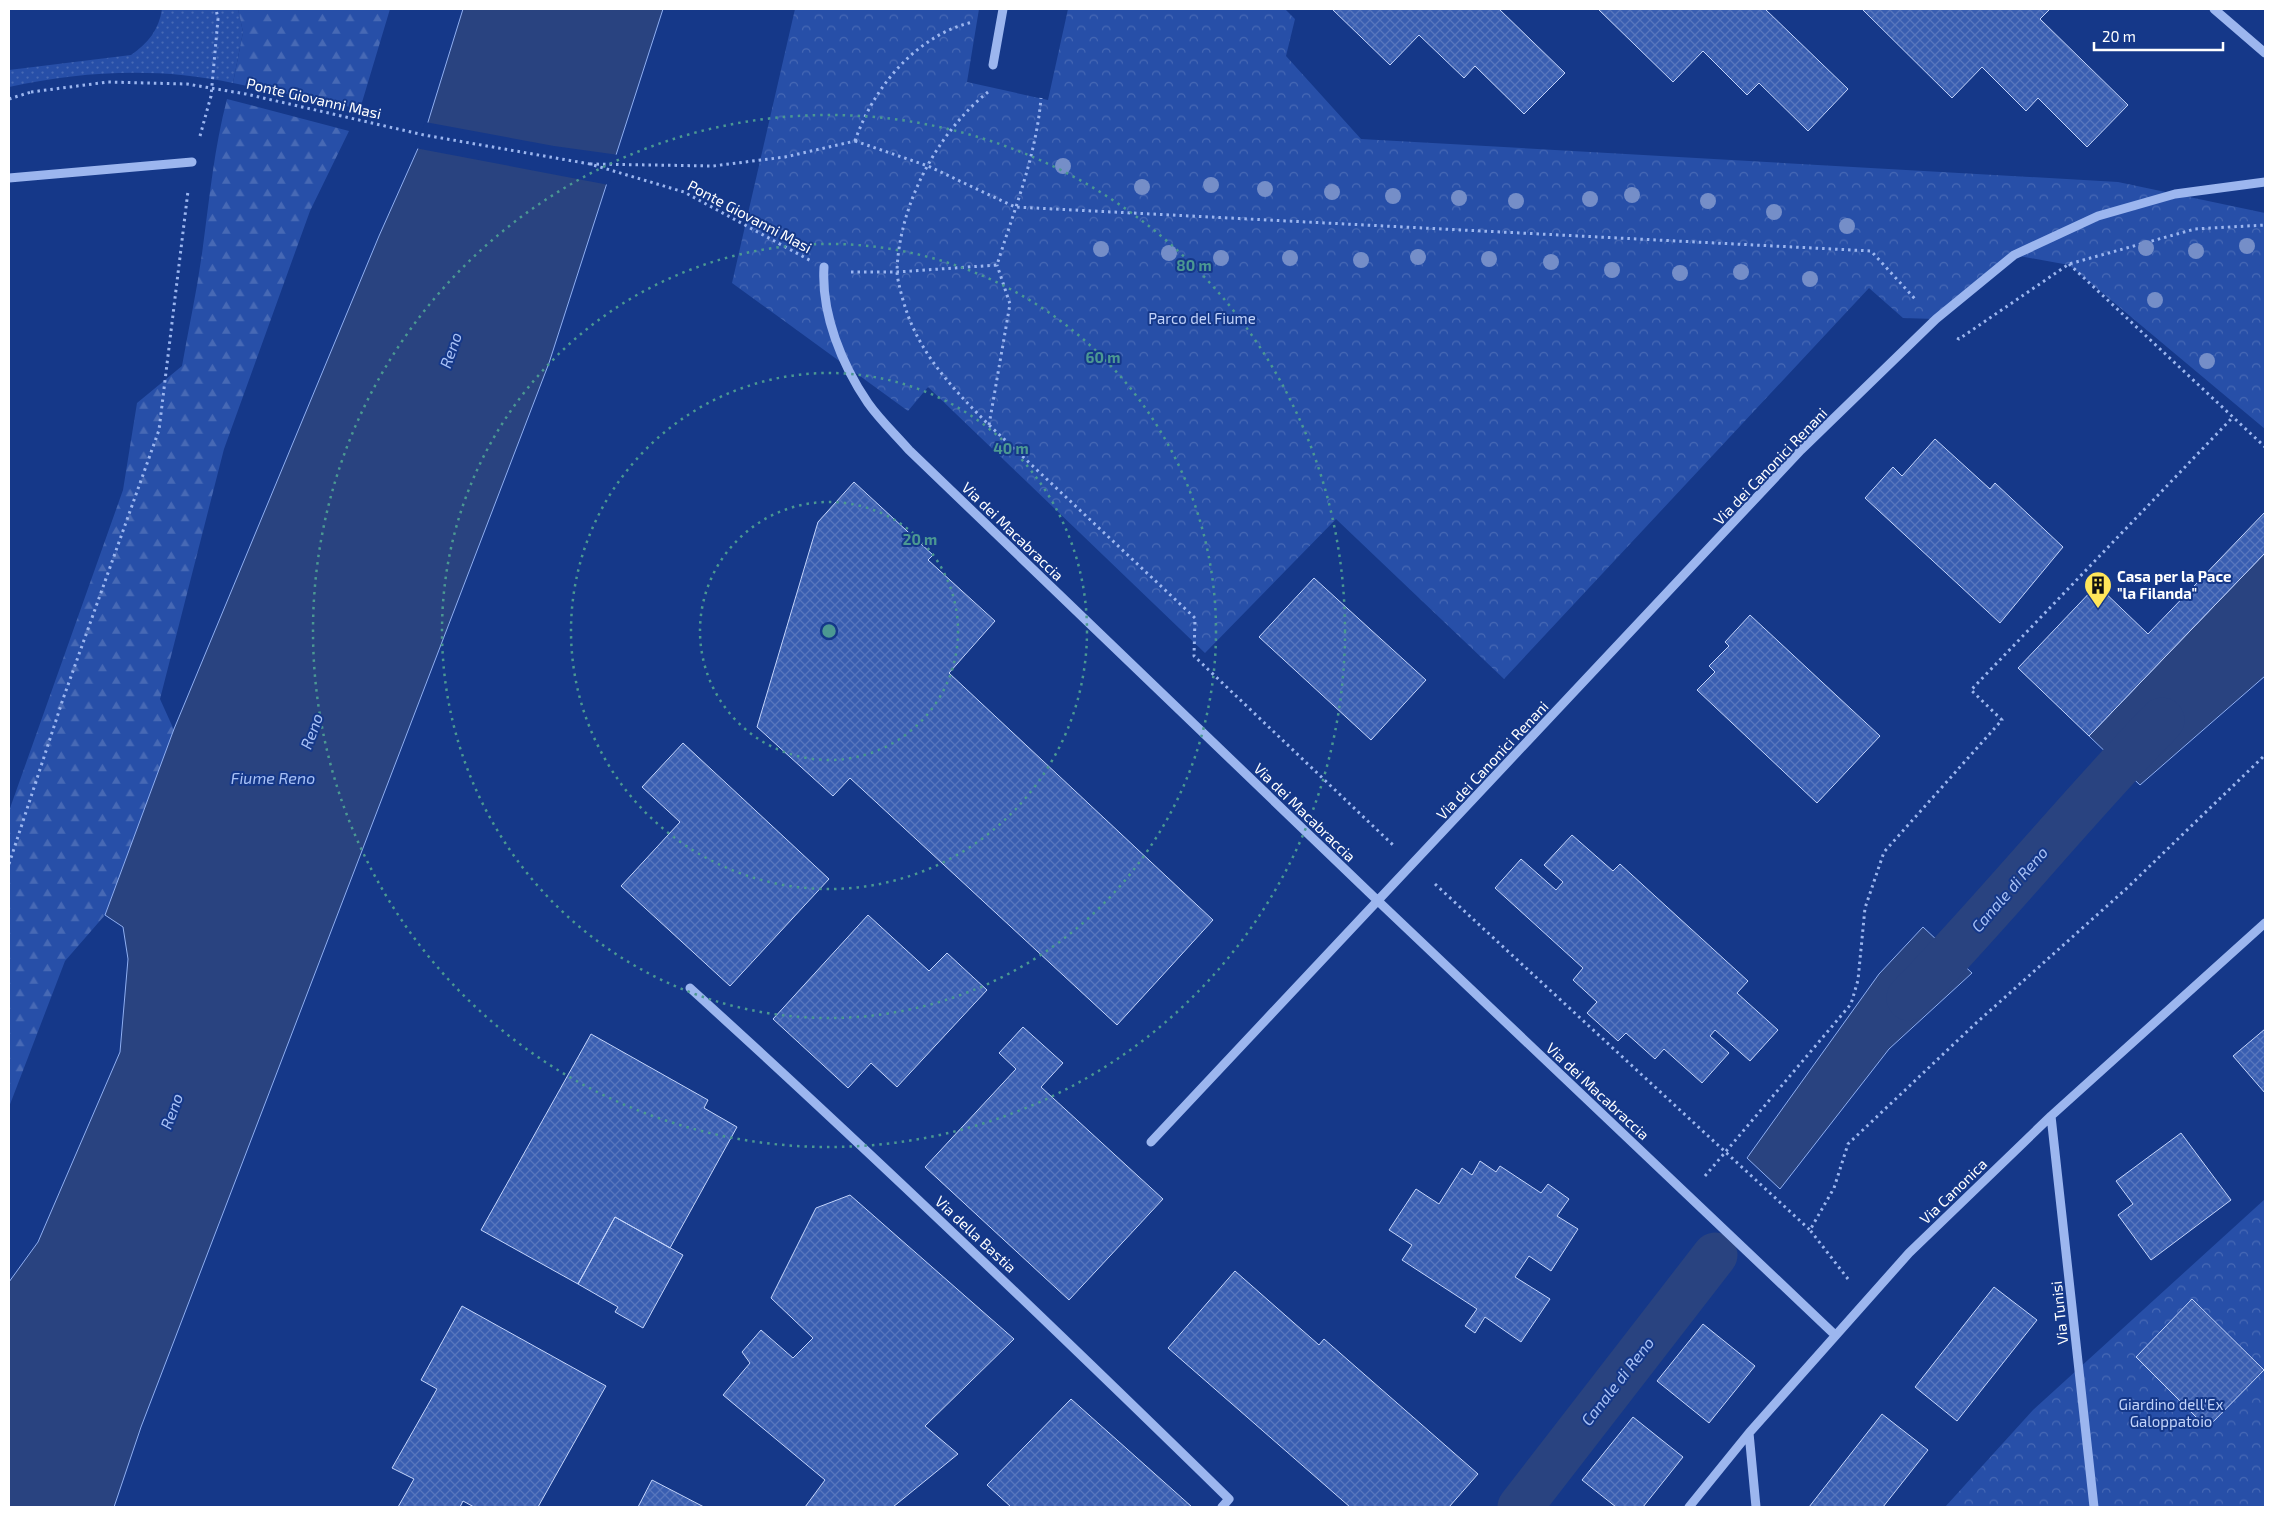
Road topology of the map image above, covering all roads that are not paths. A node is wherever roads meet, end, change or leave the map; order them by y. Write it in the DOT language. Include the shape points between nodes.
graph roads {
  1 [pos="2214,9"];
  2 [pos="1002,12"];
  3 [pos="2265,53"];
  4 [pos="993,65"];
  5 [pos="192,162"];
  6 [pos="9,178"];
  7 [pos="2265,182"];
  8 [pos="824,267"];
  9 [pos="1378,901"];
  10 [pos="2265,923"];
  11 [pos="690,988"];
  12 [pos="2051,1116"];
  13 [pos="1151,1142"];
  14 [pos="1834,1334"];
  15 [pos="1749,1433"];
  16 [pos="1222,1507"];
  17 [pos="1689,1507"];
  18 [pos="1756,1507"];
  19 [pos="2094,1507"];
  1 -- 3 [label="street"];
  2 -- 4 [label="street"];
  5 -- 6 [label="street"];
  7 -- 9 [label="street, Via dei Canonici Renani" via="2175,194 2098,216 2014,255 1972,288 1801,450"];
  8 -- 9 [label="street, Via dei Macabraccia" via="823,288 835,339 868,403 908,450"];
  9 -- 13 [label="street, Via dei Canonici Renani"];
  9 -- 14 [label="street, Via dei Macabraccia"];
  10 -- 12 [label="street, Via Canonica"];
  11 -- 16 [label="street, Via della Bastia" via="1007,1282 1230,1499"];
  12 -- 14 [label="street, Via Canonica" via="1909,1253"];
  12 -- 19 [label="street, Via Tunisi"];
  14 -- 15 [label="street, Via Canonica"];
  15 -- 17 [label="street, Via Canonica"];
  15 -- 18 [label="street"];
}
